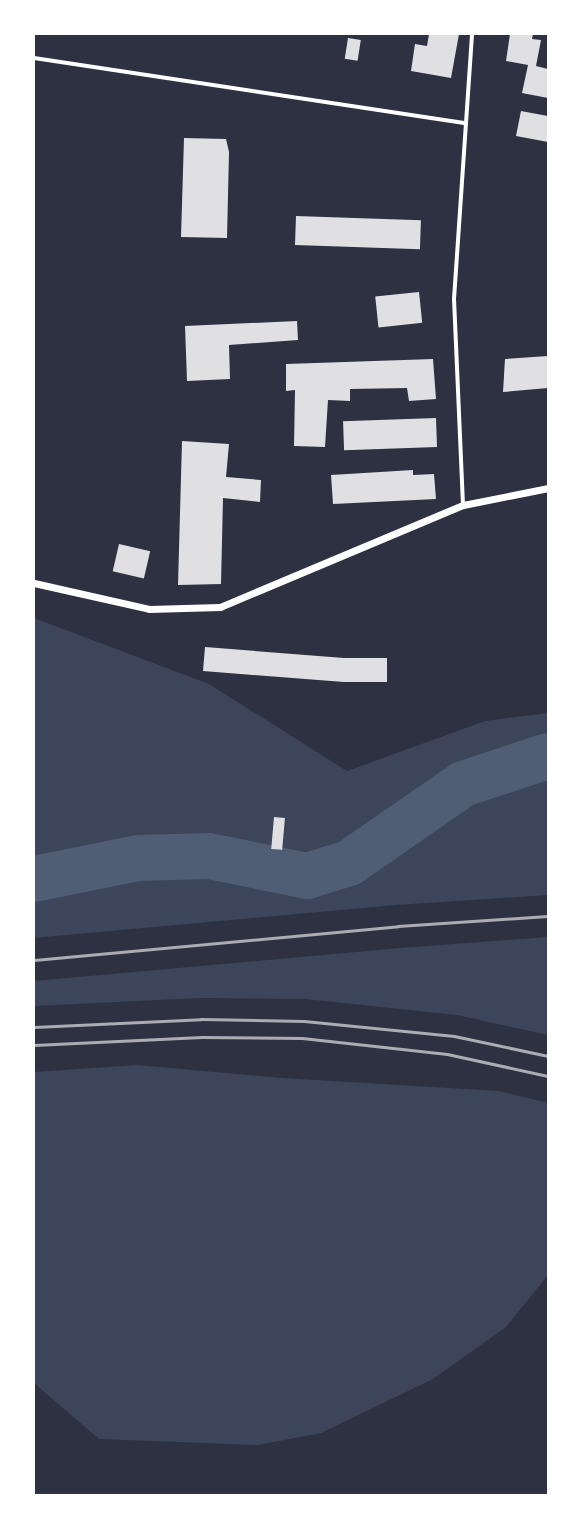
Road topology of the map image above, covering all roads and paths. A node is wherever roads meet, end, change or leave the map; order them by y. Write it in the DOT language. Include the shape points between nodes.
graph roads {
  1 [pos="472,34"];
  2 [pos="34,58"];
  3 [pos="464,123"];
  4 [pos="548,488"];
  5 [pos="463,505"];
  6 [pos="34,583"];
  1 -- 3 [label="street"];
  2 -- 3 [label="street"];
  3 -- 5 [label="street" via="454,299"];
  4 -- 5 [label="street"];
  5 -- 6 [label="street" via="220,607 149,609"];
}
